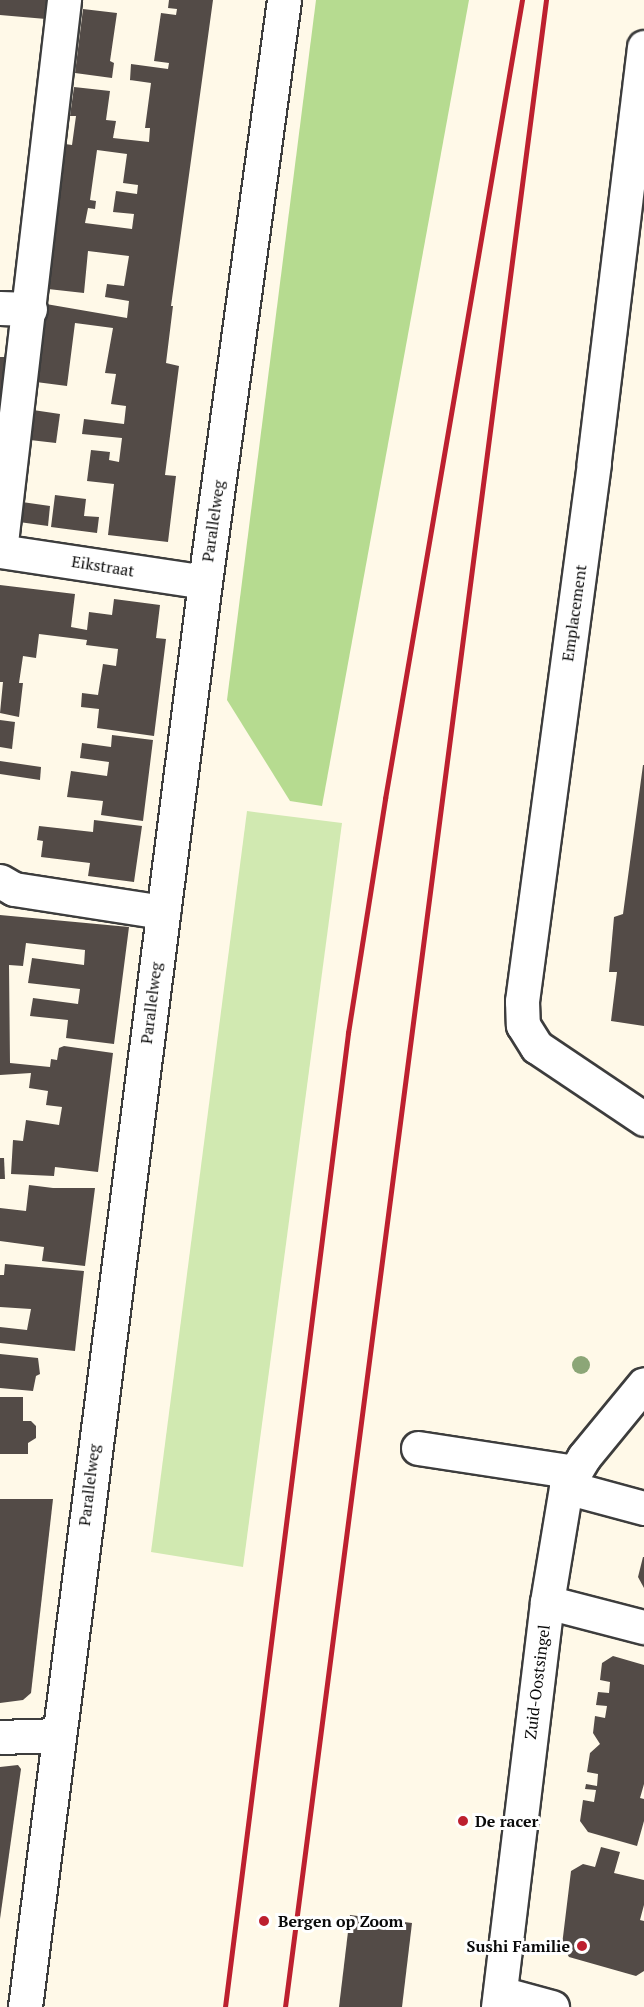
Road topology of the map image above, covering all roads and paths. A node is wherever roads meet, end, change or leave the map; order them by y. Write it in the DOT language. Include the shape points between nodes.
graph roads {
  1 [pos="64,0"];
  2 [pos="284,0"];
  3 [pos="644,47"];
  4 [pos="15,309"];
  5 [pos="0,551"];
  6 [pos="205,582"];
  7 [pos="0,881"];
  8 [pos="163,912"];
  9 [pos="644,1119"];
  10 [pos="644,1384"];
  11 [pos="418,1448"];
  12 [pos="571,1480"];
  13 [pos="644,1508"];
  14 [pos="547,1602"];
  15 [pos="644,1627"];
  16 [pos="58,1735"];
  17 [pos="0,1737"];
  18 [pos="499,2000"];
  19 [pos="25,2007"];
  20 [pos="552,2007"];
  1 -- 4 [label="street"];
  2 -- 6 [label="street, Parallelweg"];
  3 -- 9 [label="street, Emplacement" via="594,464 522,1001 523,1025 537,1047"];
  4 -- 5 [label="street"];
  5 -- 6 [label="street, Eikstraat"];
  6 -- 8 [label="street, Parallelweg"];
  7 -- 8 [label="street" via="14,889"];
  8 -- 16 [label="street, Parallelweg"];
  10 -- 12 [label="street, Zuid-Oostsingel" via="584,1457"];
  11 -- 12 [label="street"];
  12 -- 13 [label="street"];
  12 -- 14 [label="street, Zuid-Oostsingel"];
  14 -- 15 [label="street"];
  14 -- 18 [label="street, Zuid-Oostsingel"];
  16 -- 17 [label="street"];
  16 -- 19 [label="street, Parallelweg"];
  18 -- 20 [label="street"];
}
